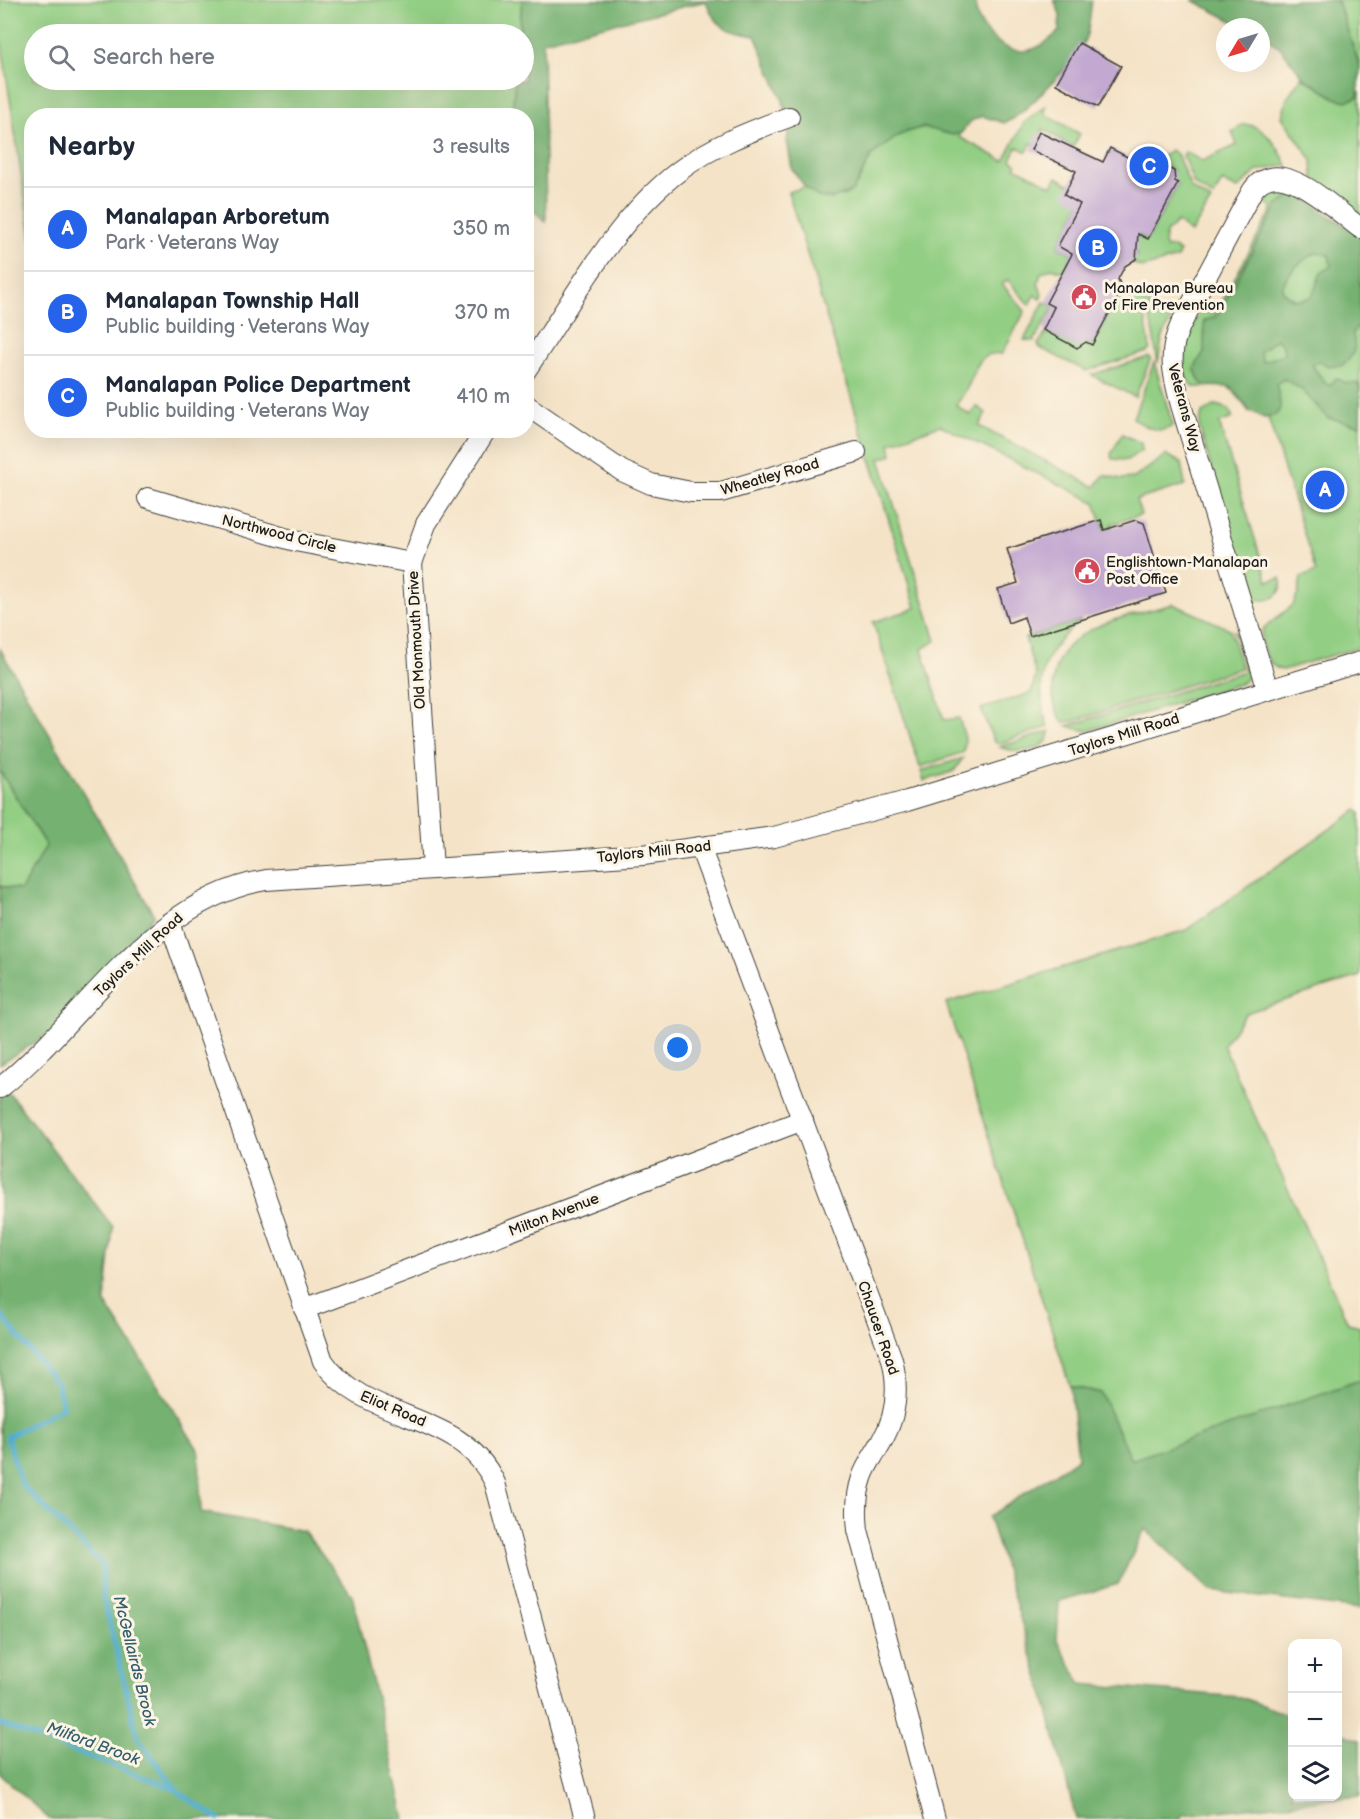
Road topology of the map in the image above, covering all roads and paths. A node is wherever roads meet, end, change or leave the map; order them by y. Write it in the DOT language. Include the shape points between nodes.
graph roads {
  1 [pos="789,117"];
  2 [pos="1360,228"];
  3 [pos="534,358"];
  4 [pos="534,410"];
  5 [pos="481,438"];
  6 [pos="856,452"];
  7 [pos="148,498"];
  8 [pos="412,563"];
  9 [pos="1360,662"];
  10 [pos="1268,690"];
  11 [pos="700,848"];
  12 [pos="433,868"];
  13 [pos="170,924"];
  14 [pos="0,1088"];
  15 [pos="803,1120"];
  16 [pos="304,1309"];
  17 [pos="585,1819"];
  18 [pos="935,1819"];
  1 -- 3 [label="street" via="706,152 650,196 617,234"];
  2 -- 10 [label="street, Veterans Way" via="1294,179 1273,177 1262,181 1251,193 1173,345 1170,363 1178,394"];
  4 -- 6 [label="street, Wheatley Road" via="622,471 651,484 692,492 721,492"];
  5 -- 8 [label="street, Old Monmouth Drive" via="426,524"];
  7 -- 8 [label="street, Northwood Circle" via="295,541"];
  8 -- 12 [label="street, Old Monmouth Drive"];
  9 -- 10 [label="street, Taylors Mill Road"];
  10 -- 11 [label="street, Taylors Mill Road" via="831,823 774,837"];
  11 -- 12 [label="street, Taylors Mill Road"];
  11 -- 15 [label="street, Chaucer Road"];
  12 -- 13 [label="street, Taylors Mill Road" via="251,883 195,904"];
  13 -- 14 [label="street, Taylors Mill Road"];
  13 -- 16 [label="street, Eliot Road"];
  15 -- 16 [label="street, Milton Avenue"];
  15 -- 18 [label="street, Chaucer Road" via="896,1377 891,1422 862,1479 856,1504 858,1530"];
  16 -- 17 [label="street, Eliot Road" via="323,1361 339,1381 362,1397 451,1434 468,1445 490,1473"];
}
